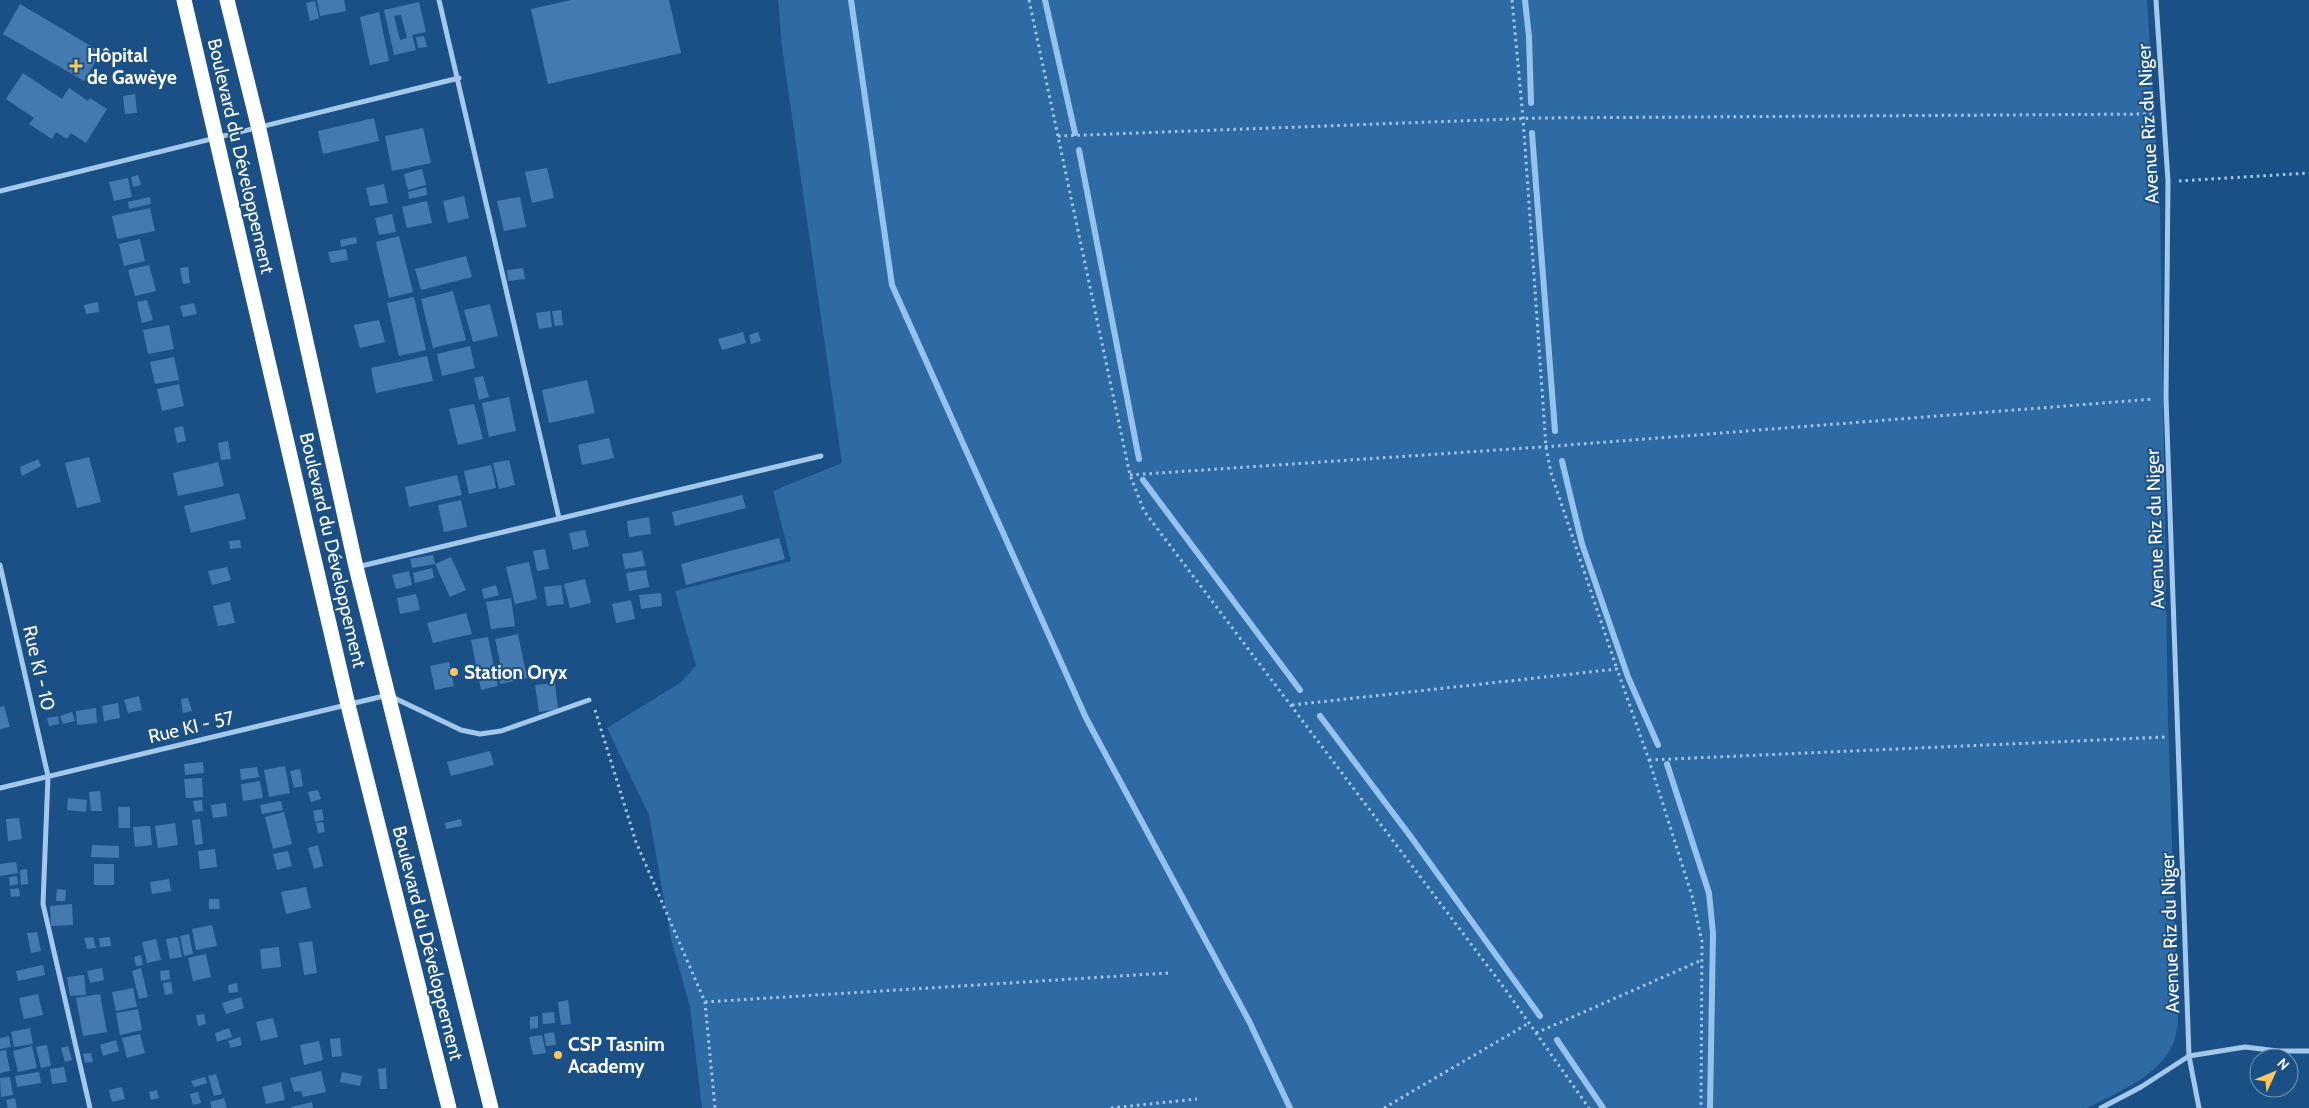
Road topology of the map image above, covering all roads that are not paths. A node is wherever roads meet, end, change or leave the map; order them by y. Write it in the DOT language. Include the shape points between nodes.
graph roads {
  1 [pos="184,0"];
  2 [pos="227,0"];
  3 [pos="439,0"];
  4 [pos="2156,0"];
  5 [pos="459,78"];
  6 [pos="259,129"];
  7 [pos="217,139"];
  8 [pos="0,191"];
  9 [pos="821,456"];
  10 [pos="559,518"];
  11 [pos="0,565"];
  12 [pos="356,567"];
  13 [pos="388,695"];
  14 [pos="589,700"];
  15 [pos="348,704"];
  16 [pos="48,776"];
  17 [pos="0,788"];
  18 [pos="2309,1051"];
  19 [pos="2190,1056"];
  20 [pos="90,1108"];
  21 [pos="449,1108"];
  22 [pos="491,1108"];
  23 [pos="2101,1108"];
  24 [pos="2200,1108"];
  1 -- 7 [label="highway, Boulevard du Développement"];
  2 -- 6 [label="highway, Boulevard du Développement"];
  3 -- 5 [label="street"];
  4 -- 19 [label="street, Avenue Riz du Niger" via="2168,181 2166,398"];
  5 -- 6 [label="street"];
  5 -- 10 [label="street"];
  6 -- 7 [label="street"];
  6 -- 12 [label="highway, Boulevard du Développement"];
  7 -- 8 [label="street"];
  7 -- 15 [label="highway, Boulevard du Développement"];
  9 -- 10 [label="street"];
  10 -- 12 [label="street"];
  11 -- 16 [label="street, Rue KI - 10"];
  12 -- 13 [label="highway, Boulevard du Développement"];
  13 -- 14 [label="street" via="461,730 480,734 501,731"];
  13 -- 15 [label="street, Rue KI - 57"];
  13 -- 22 [label="highway, Boulevard du Développement"];
  15 -- 16 [label="street, Rue KI - 57"];
  15 -- 21 [label="highway, Boulevard du Développement"];
  16 -- 17 [label="street, Rue KI - 57"];
  16 -- 20 [label="street, Rue KI - 10" via="43,904"];
  18 -- 19 [label="street" via="2245,1047"];
  19 -- 23 [label="street"];
  19 -- 24 [label="street, Avenue Riz du Niger"];
}
